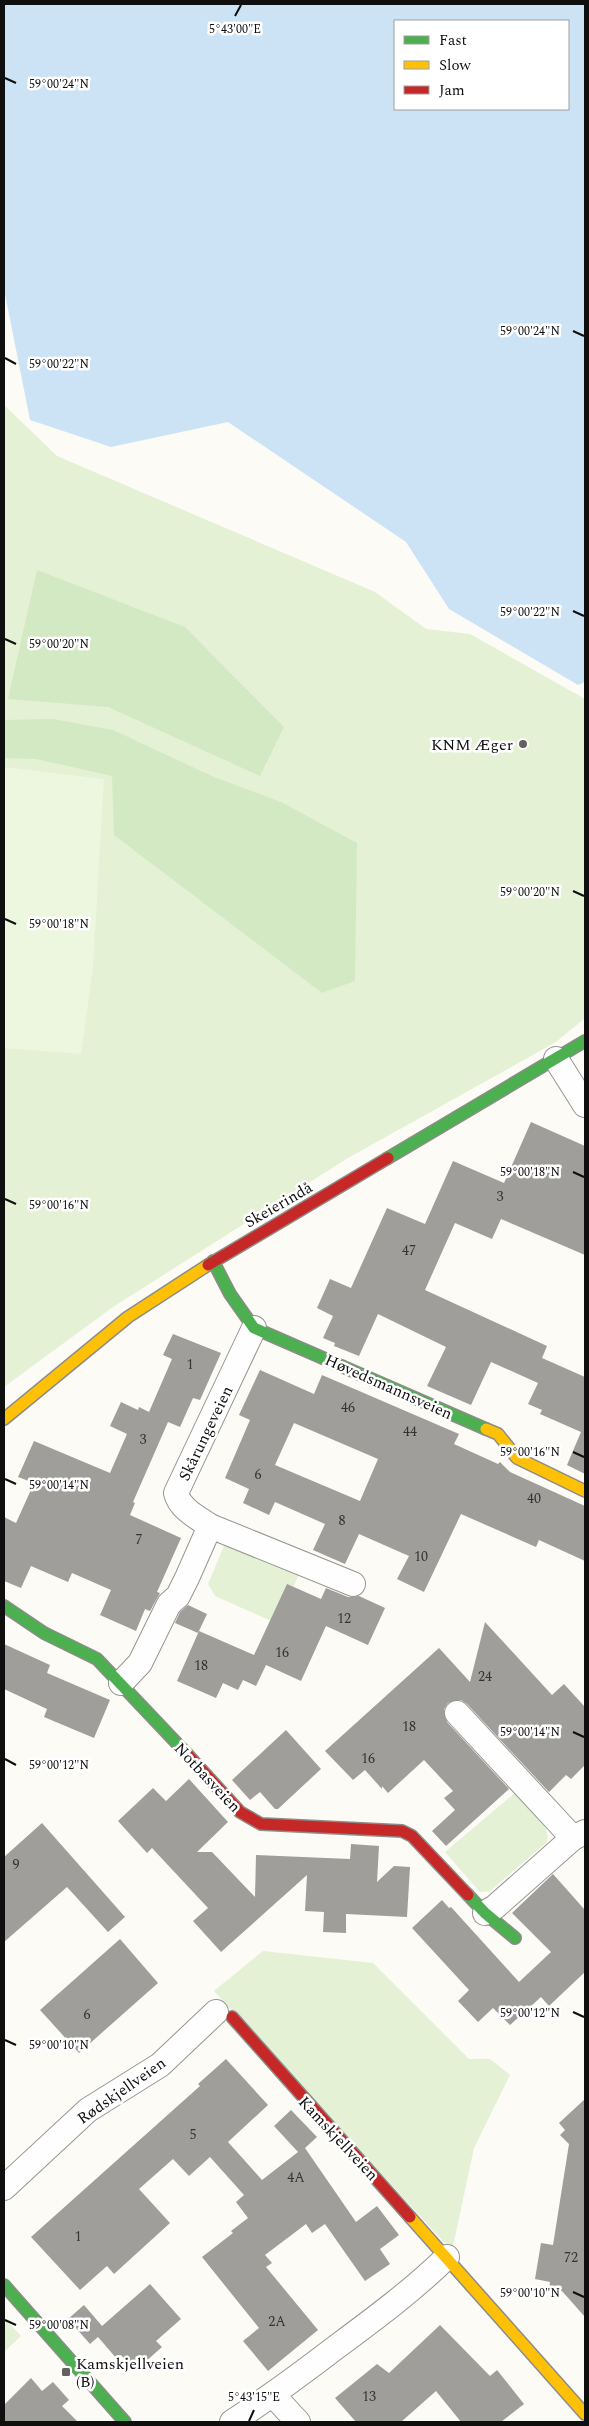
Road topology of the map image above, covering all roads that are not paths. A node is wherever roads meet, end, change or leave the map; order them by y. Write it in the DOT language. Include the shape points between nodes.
graph roads {
  1 [pos="585,1041"];
  2 [pos="556,1059"];
  3 [pos="585,1105"];
  4 [pos="213,1261"];
  5 [pos="254,1328"];
  6 [pos="4,1419"];
  7 [pos="585,1491"];
  8 [pos="210,1526"];
  9 [pos="353,1584"];
  10 [pos="4,1606"];
  11 [pos="121,1683"];
  12 [pos="457,1712"];
  13 [pos="579,1835"];
  14 [pos="485,1913"];
  15 [pos="515,1938"];
  16 [pos="224,2015"];
  17 [pos="4,2188"];
  18 [pos="448,2257"];
  19 [pos="4,2285"];
  20 [pos="273,2395"];
  21 [pos="585,2414"];
  22 [pos="126,2422"];
  23 [pos="232,2422"];
  24 [pos="298,2422"];
  1 -- 2 [label="street, Skeierindå"];
  2 -- 3 [label="street"];
  2 -- 4 [label="street, Skeierindå"];
  4 -- 5 [label="street" via="230,1294"];
  4 -- 6 [label="street, Skeierindå" via="128,1317"];
  5 -- 7 [label="street, Høvedsmannsveien" via="498,1434 517,1458"];
  5 -- 8 [label="street, Skårungeveien" via="176,1493 178,1501"];
  8 -- 9 [label="street, Skårungeveien"];
  8 -- 11 [label="street" via="178,1596 168,1604 140,1663"];
  10 -- 11 [label="street, Notbasveien" via="44,1633 97,1659"];
  11 -- 14 [label="street, Notbasveien" via="240,1812 252,1820 274,1825 402,1831 412,1836"];
  12 -- 13 [label="street"];
  13 -- 14 [label="street"];
  14 -- 15 [label="street, Notbasveien"];
  16 -- 17 [label="street, Rødskjellveien" via="160,2065 88,2110"];
  16 -- 18 [label="street, Kamskjellveien"];
  18 -- 20 [label="street" via="420,2284"];
  18 -- 21 [label="street, Kamskjellveien"];
  19 -- 22 [label="street"];
  20 -- 23 [label="street"];
  20 -- 24 [label="street"];
}
